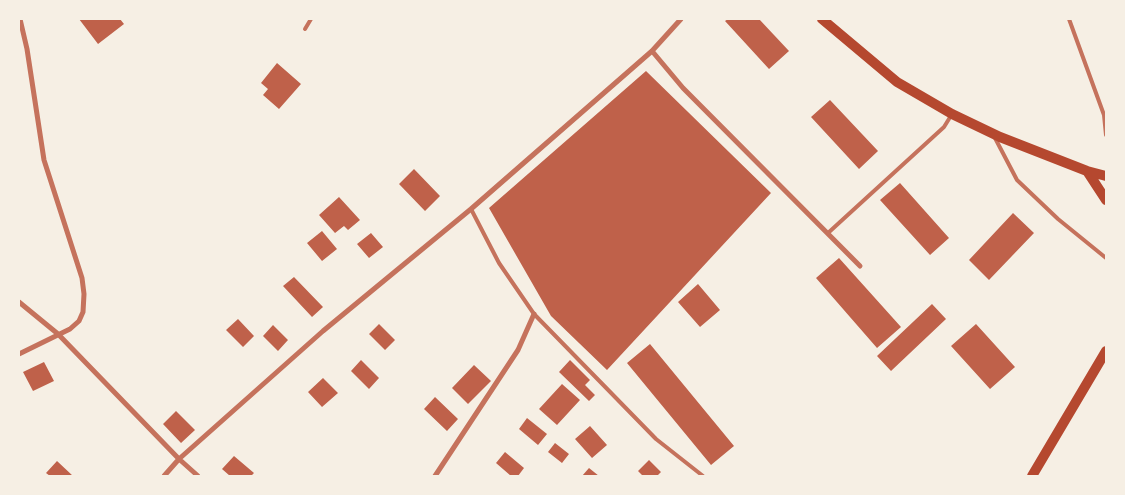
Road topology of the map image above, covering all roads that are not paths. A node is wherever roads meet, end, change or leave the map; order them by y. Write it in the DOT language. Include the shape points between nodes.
graph roads {
  1 [pos="20,19"];
  2 [pos="311,19"];
  3 [pos="682,19"];
  4 [pos="822,19"];
  5 [pos="1069,19"];
  6 [pos="305,29"];
  7 [pos="652,51"];
  8 [pos="952,114"];
  9 [pos="993,134"];
  10 [pos="1106,135"];
  11 [pos="1087,171"];
  12 [pos="1106,176"];
  13 [pos="1106,200"];
  14 [pos="471,208"];
  15 [pos="828,234"];
  16 [pos="1106,258"];
  17 [pos="860,266"];
  18 [pos="19,302"];
  19 [pos="534,314"];
  20 [pos="58,334"];
  21 [pos="1106,350"];
  22 [pos="19,354"];
  23 [pos="179,459"];
  24 [pos="164,476"];
  25 [pos="198,476"];
  26 [pos="436,476"];
  27 [pos="703,476"];
  28 [pos="1032,476"];
  1 -- 20 [label="street" via="44,160 83,286 83,312 79,321"];
  2 -- 6 [label="lane"];
  3 -- 7 [label="street"];
  4 -- 8 [label="main road" via="897,82"];
  5 -- 10 [label="lane" via="1104,115"];
  7 -- 14 [label="street"];
  7 -- 15 [label="street" via="683,88"];
  8 -- 9 [label="main road"];
  8 -- 15 [label="lane" via="944,126"];
  9 -- 11 [label="main road"];
  9 -- 16 [label="lane" via="1017,180"];
  11 -- 12 [label="main road"];
  11 -- 13 [label="main road"];
  14 -- 19 [label="lane" via="499,263"];
  14 -- 23 [label="street" via="322,331"];
  15 -- 17 [label="street"];
  18 -- 20 [label="street"];
  19 -- 26 [label="street" via="518,350"];
  19 -- 27 [label="lane" via="656,439"];
  20 -- 22 [label="street"];
  20 -- 23 [label="street"];
  21 -- 28 [label="main road"];
  23 -- 24 [label="street"];
  23 -- 25 [label="street"];
}
